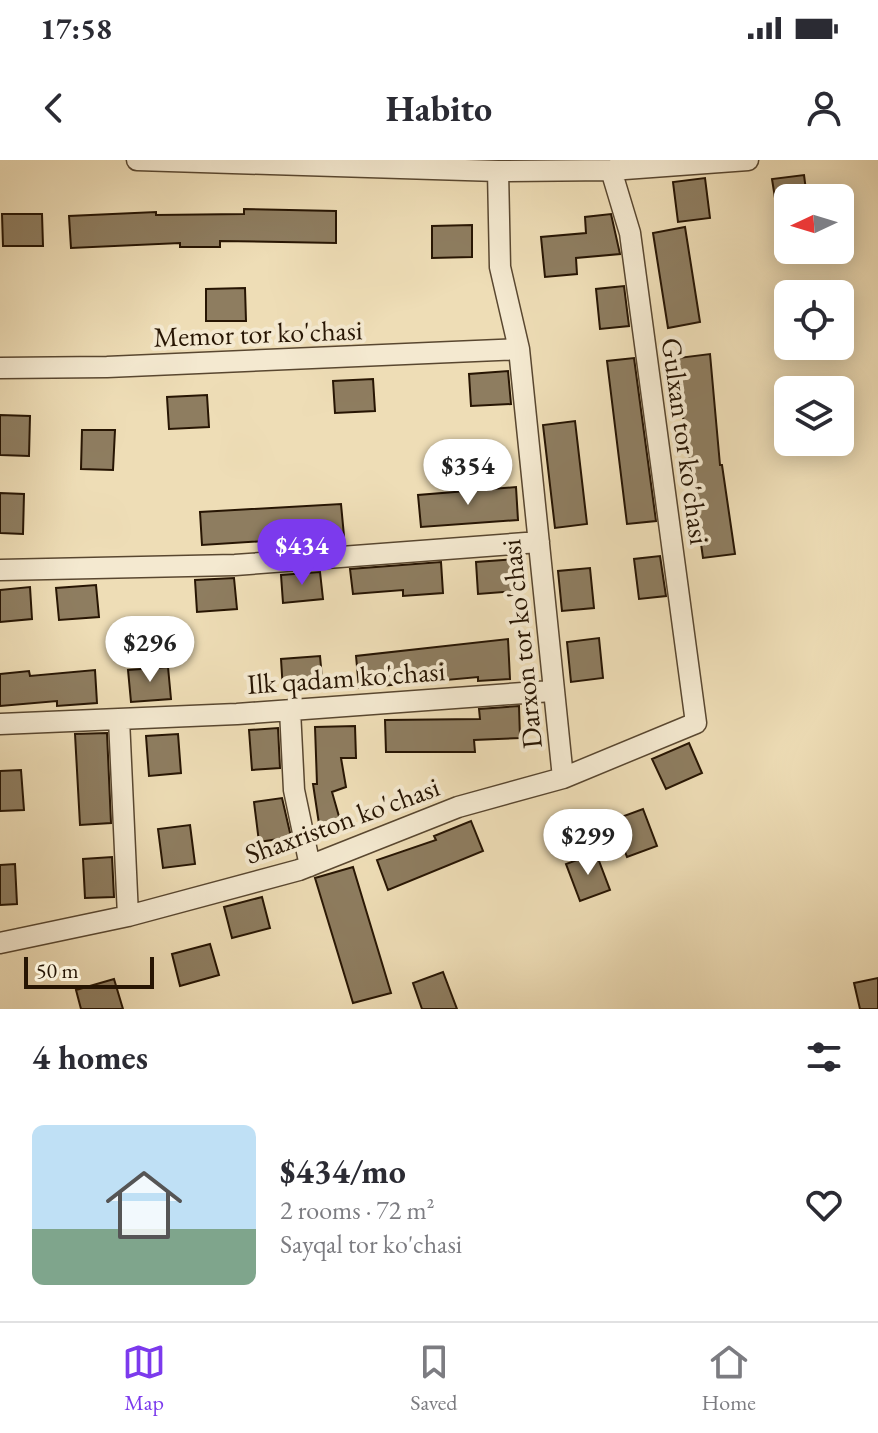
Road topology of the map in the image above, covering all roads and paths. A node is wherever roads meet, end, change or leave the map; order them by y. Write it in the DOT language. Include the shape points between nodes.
graph roads {
  1 [pos="137,160"];
  2 [pos="748,160"];
  3 [pos="507,167"];
  4 [pos="611,170"];
  5 [pos="519,349"];
  6 [pos="0,368"];
  7 [pos="539,542"];
  8 [pos="0,570"];
  9 [pos="551,691"];
  10 [pos="290,710"];
  11 [pos="119,719"];
  12 [pos="696,723"];
  13 [pos="0,724"];
  14 [pos="563,778"];
  15 [pos="310,866"];
  16 [pos="128,916"];
  17 [pos="0,943"];
  1 -- 3 [label="street"];
  2 -- 4 [label="street"];
  3 -- 4 [label="street"];
  3 -- 5 [label="street, Darxon tor ko'chasi" via="500,267"];
  4 -- 12 [label="street, Gulxan tor ko'chasi" via="630,233"];
  5 -- 6 [label="street, Memor tor ko'chasi"];
  5 -- 7 [label="street, Darxon tor ko'chasi"];
  7 -- 8 [label="street" via="235,565"];
  7 -- 9 [label="street, Darxon tor ko'chasi"];
  9 -- 10 [label="street, Ilk qadam ko'chasi"];
  9 -- 14 [label="street, Darxon tor ko'chasi"];
  10 -- 11 [label="street, Ilk qadam ko'chasi"];
  10 -- 15 [label="street" via="294,790"];
  11 -- 13 [label="street, Ilk qadam ko'chasi"];
  11 -- 16 [label="street"];
  12 -- 14 [label="street, Shaxriston ko'chasi"];
  14 -- 15 [label="street, Shaxriston ko'chasi" via="458,807"];
  15 -- 16 [label="street, Shaxriston ko'chasi"];
  16 -- 17 [label="street, Shaxriston ko'chasi"];
}
